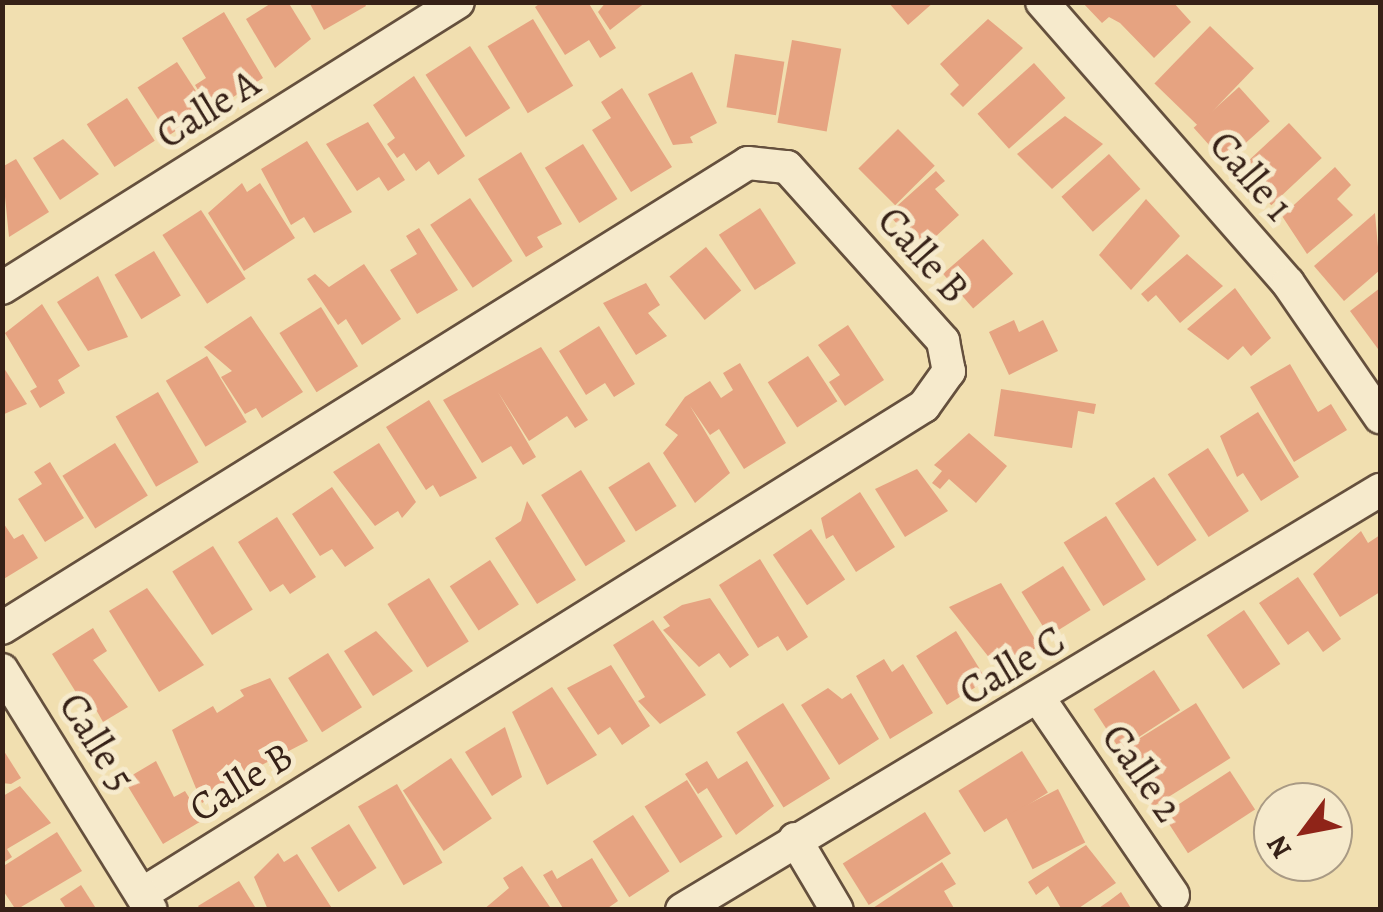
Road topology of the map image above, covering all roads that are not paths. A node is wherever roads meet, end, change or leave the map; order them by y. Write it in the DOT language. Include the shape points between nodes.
graph roads {
  1 [pos="458,2"];
  2 [pos="1042,2"];
  3 [pos="2,288"];
  4 [pos="1380,417"];
  5 [pos="1380,490"];
  6 [pos="2,628"];
  7 [pos="2,670"];
  8 [pos="1040,700"];
  9 [pos="795,840"];
  10 [pos="1173,895"];
  11 [pos="147,902"];
  12 [pos="682,910"];
  13 [pos="838,910"];
  1 -- 3 [label="street, Calle A"];
  2 -- 4 [label="street, Calle 1" via="1288,282"];
  5 -- 8 [label="street, Calle C"];
  6 -- 11 [label="street, Calle B" via="748,163 786,167 943,341 950,371 924,406"];
  7 -- 11 [label="street, Calle 5"];
  8 -- 9 [label="street, Calle C"];
  8 -- 10 [label="street, Calle 2"];
  9 -- 12 [label="street, Calle C"];
  9 -- 13 [label="street"];
}
